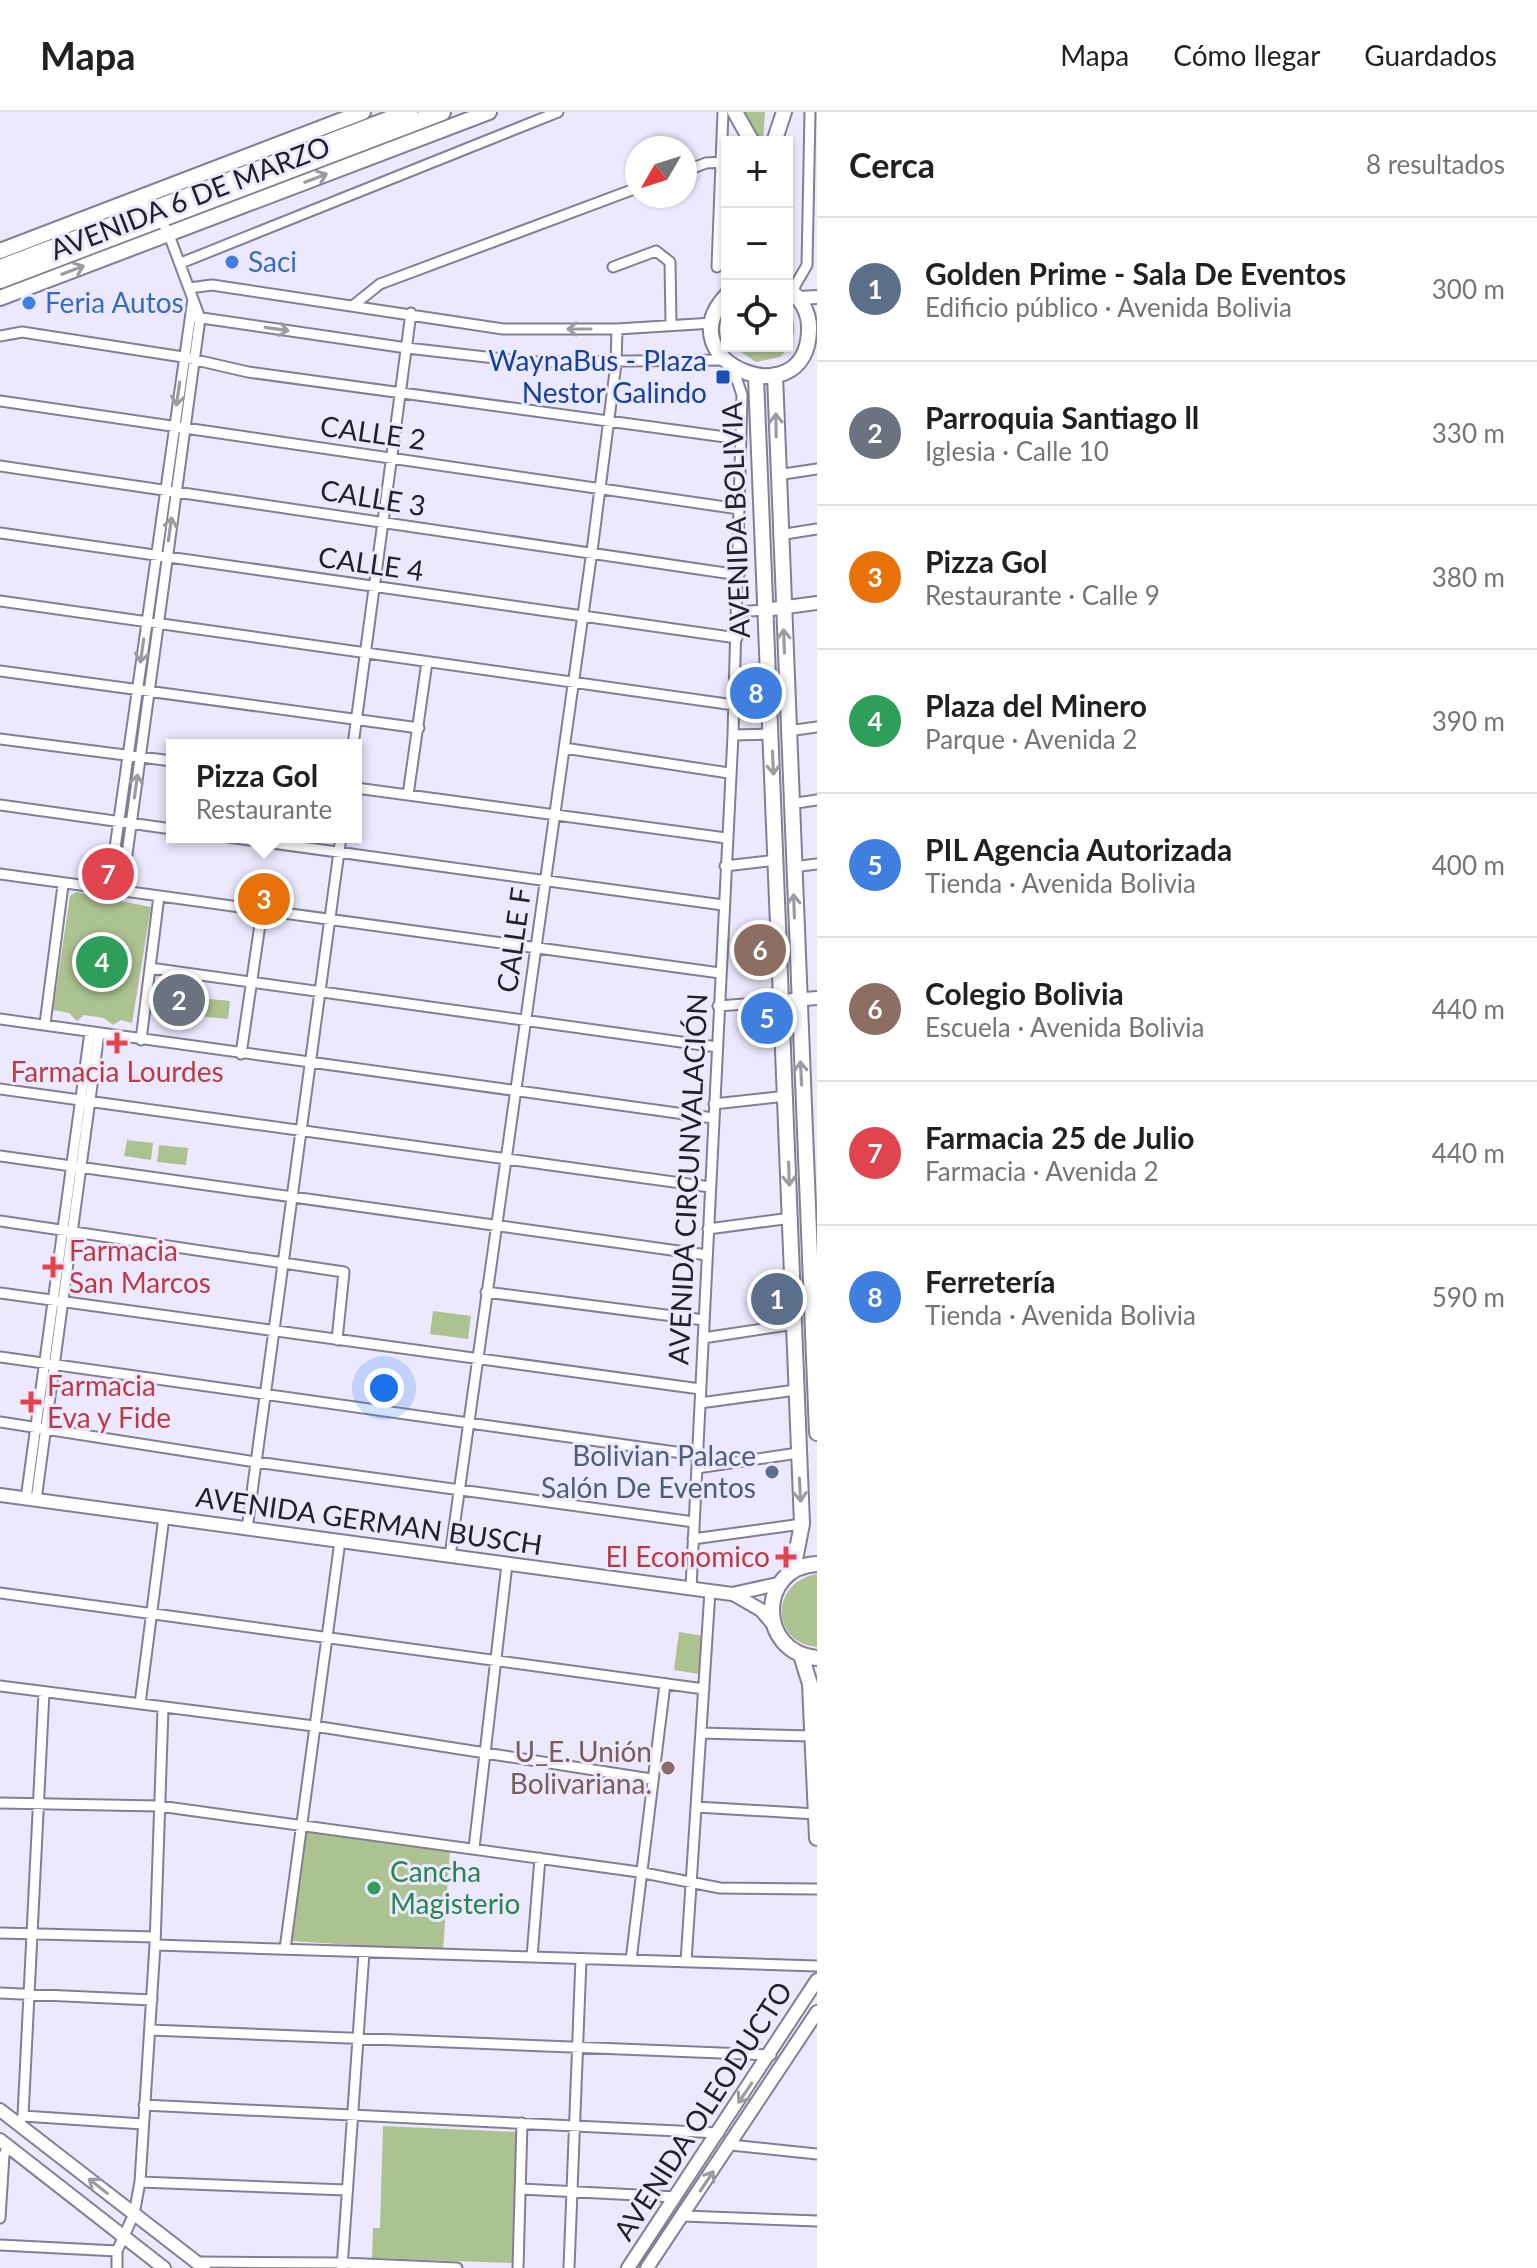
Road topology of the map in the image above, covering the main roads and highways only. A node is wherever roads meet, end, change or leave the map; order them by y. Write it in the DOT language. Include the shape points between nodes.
graph roads {
  1 [pos="363,112"];
  2 [pos="409,112"];
  3 [pos="442,112"];
  4 [pos="489,112"];
  5 [pos="735,112"];
  6 [pos="774,112"];
  7 [pos="784,112"];
  8 [pos="749,136"];
  9 [pos="774,136"];
  10 [pos="776,136"];
  11 [pos="154,217"];
  12 [pos="0,251"];
  13 [pos="0,268"];
  14 [pos="0,280"];
  15 [pos="793,293"];
  16 [pos="793,294"];
  17 [pos="817,297"];
  18 [pos="0,298"];
  19 [pos="721,303"];
  20 [pos="812,343"];
  21 [pos="721,352"];
  22 [pos="721,352"];
  23 [pos="775,375"];
  24 [pos="756,377"];
  25 [pos="817,603"];
  26 [pos="783,608"];
  27 [pos="764,610"];
  28 [pos="817,998"];
  29 [pos="790,1001"];
  30 [pos="810,1143"];
  31 [pos="812,1213"];
  32 [pos="816,1383"];
  33 [pos="817,1433"];
  34 [pos="0,1495"];
  35 [pos="817,1564"];
  36 [pos="793,1570"];
  37 [pos="778,1584"];
  38 [pos="732,1594"];
  39 [pos="772,1623"];
  40 [pos="801,1655"];
  41 [pos="817,1658"];
  42 [pos="816,1814"];
  43 [pos="817,1838"];
  44 [pos="817,1980"];
  45 [pos="817,2012"];
  46 [pos="1,2113"];
  47 [pos="4,2143"];
  48 [pos="200,2265"];
  49 [pos="164,2268"];
  50 [pos="628,2268"];
  51 [pos="647,2268"];
  1 -- 11 [label="main road, AVENIDA 6 DE MARZO"];
  2 -- 11 [label="highway, AVENIDA 6 DE MARZO"];
  3 -- 11 [label="highway, AVENIDA 6 DE MARZO"];
  11 -- 4 [label="main road, AVENIDA 6 DE MARZO, one-way"];
  5 -- 8 [label="main road"];
  6 -- 9 [label="main road"];
  7 -- 10 [label="main road"];
  11 -- 12 [label="main road, AVENIDA 6 DE MARZO"];
  11 -- 13 [label="highway, AVENIDA 6 DE MARZO"];
  11 -- 14 [label="highway, AVENIDA 6 DE MARZO"];
  18 -- 11 [label="main road, AVENIDA 6 DE MARZO, one-way"];
  15 -- 17 [label="main road"];
  16 -- 20 [label="main road" via="808,316"];
  19 -- 21 [label="main road" via="713,323"];
  20 -- 23 [label="main road" via="795,364"];
  22 -- 24 [label="main road" via="729,364"];
  23 -- 24 [label="main road"];
  26 -- 23 [label="main road, AVENIDA BOLIVIA, one-way"];
  24 -- 27 [label="main road, AVENIDA BOLIVIA"];
  25 -- 26 [label="main road"];
  26 -- 27 [label="main road"];
  29 -- 26 [label="main road, AVENIDA BOLIVIA, one-way" via="793,867"];
  27 -- 29 [label="main road, AVENIDA BOLIVIA, one-way"];
  28 -- 29 [label="main road"];
  30 -- 29 [label="main road, AVENIDA BOLIVIA, one-way"];
  29 -- 36 [label="main road, AVENIDA BOLIVIA, one-way" via="786,1096 802,1524"];
  30 -- 31 [label="main road, AVENIDA BOLIVIA"];
  31 -- 32 [label="main road, AVENIDA BOLIVIA"];
  32 -- 33 [label="main road, AVENIDA BOLIVIA"];
  34 -- 38 [label="main road, AVENIDA GERMAN BUSCH"];
  35 -- 36 [label="main road"];
  36 -- 37 [label="main road"];
  37 -- 38 [label="main road, AVENIDA GERMAN BUSCH"];
  37 -- 39 [label="main road"];
  38 -- 39 [label="main road, AVENIDA GERMAN BUSCH" via="754,1605"];
  39 -- 40 [label="main road" via="784,1644"];
  40 -- 41 [label="main road"];
  40 -- 42 [label="main road" via="810,1684"];
  42 -- 43 [label="main road"];
  44 -- 50 [label="main road, AVENIDA OLEODUCTO, one-way"];
  51 -- 45 [label="main road, AVENIDA OLEODUCTO, one-way"];
  48 -- 46 [label="main road, one-way" via="20,2120"];
  47 -- 49 [label="main road"];
}
